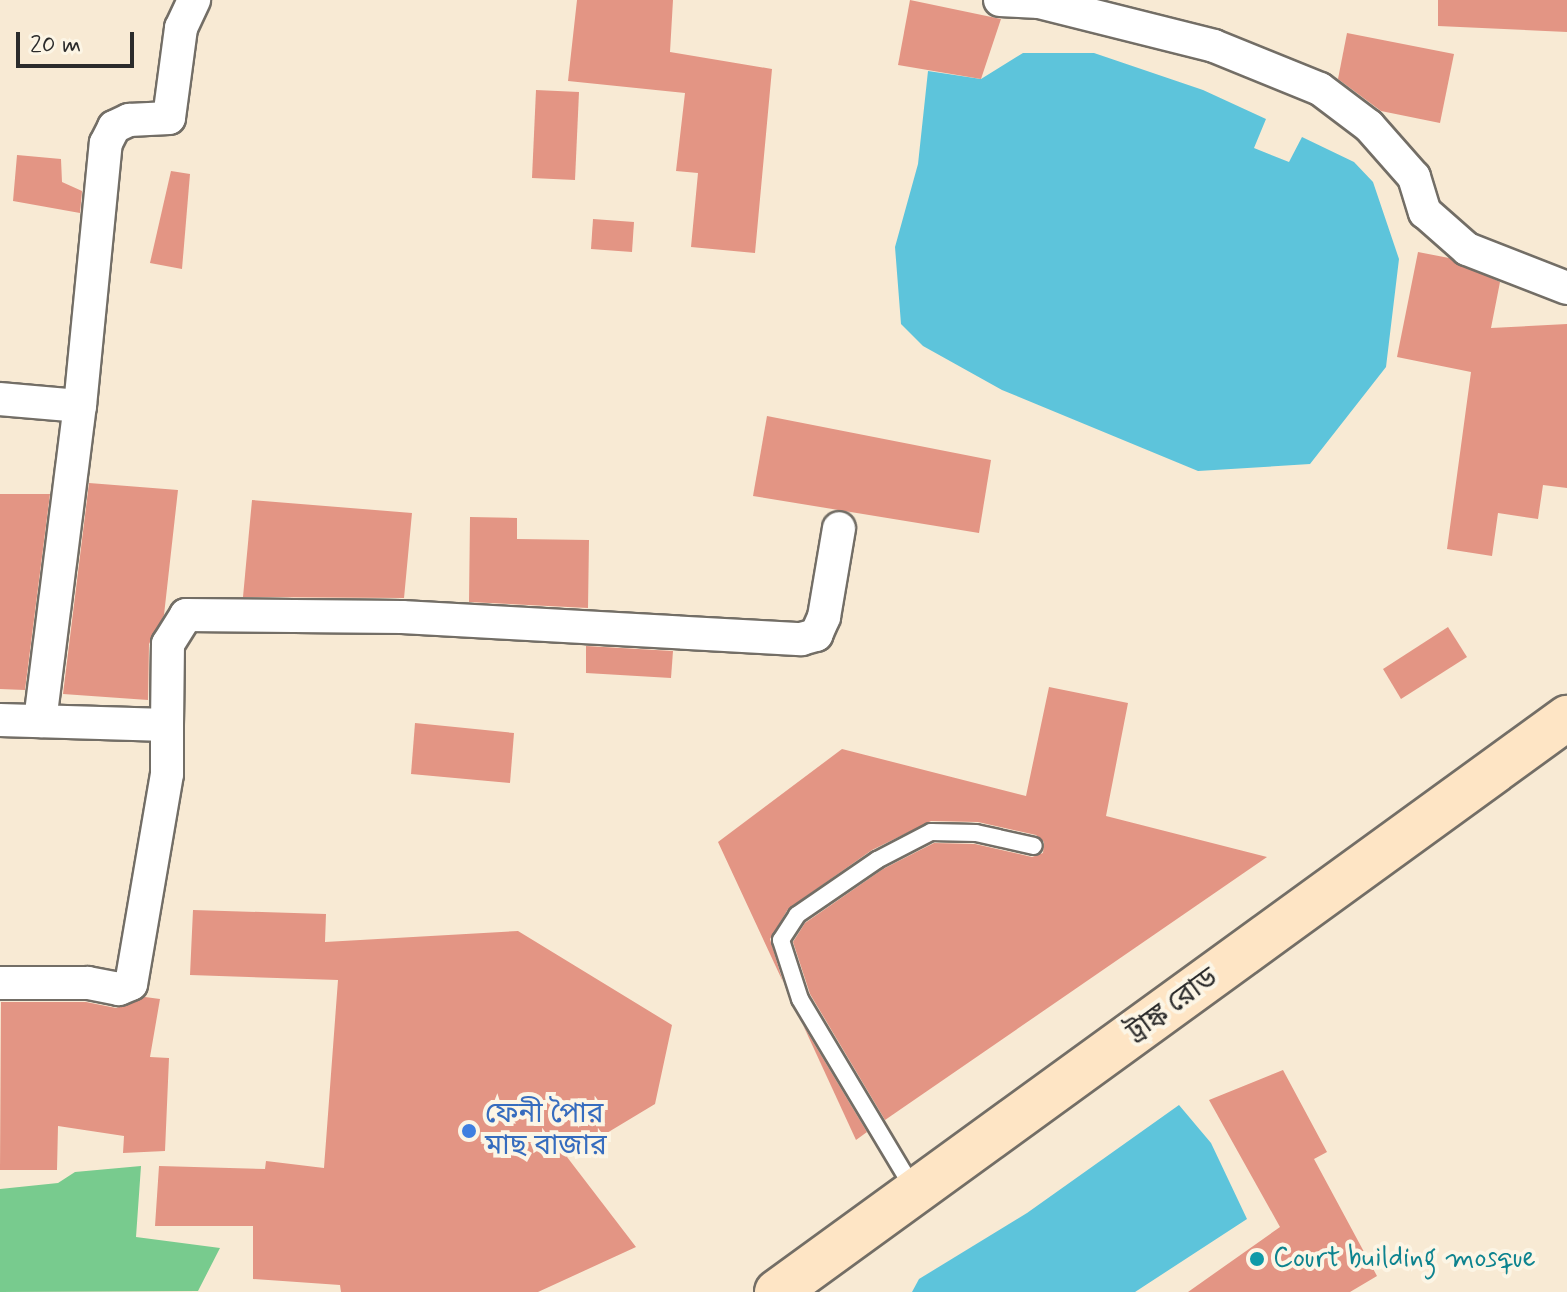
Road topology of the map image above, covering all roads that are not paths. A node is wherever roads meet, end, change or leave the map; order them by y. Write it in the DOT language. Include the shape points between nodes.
graph roads {
  1 [pos="194,0"];
  2 [pos="1000,0"];
  3 [pos="1567,288"];
  4 [pos="0,399"];
  5 [pos="80,406"];
  6 [pos="839,528"];
  7 [pos="1567,718"];
  8 [pos="0,720"];
  9 [pos="40,721"];
  10 [pos="167,725"];
  11 [pos="1034,846"];
  12 [pos="0,983"];
  13 [pos="916,1193"];
  14 [pos="779,1291"];
  1 -- 5 [label="street" via="181,28 169,118 129,120 114,127 106,143"];
  2 -- 3 [label="street" via="1039,2 1214,46 1320,89 1369,126 1414,177 1425,212 1467,249"];
  4 -- 5 [label="street"];
  5 -- 9 [label="street"];
  6 -- 10 [label="street" via="824,617 816,635 801,639 402,617 186,615 168,644"];
  7 -- 13 [label="main road, ট্রাঙ্ক রোড"];
  8 -- 9 [label="street"];
  9 -- 10 [label="street"];
  10 -- 12 [label="street" via="167,774 131,984 119,989 88,983"];
  11 -- 13 [label="lane" via="976,833 931,832 877,860 797,915 781,940 800,999"];
  13 -- 14 [label="main road, ট্রাঙ্ক রোড"];
}
